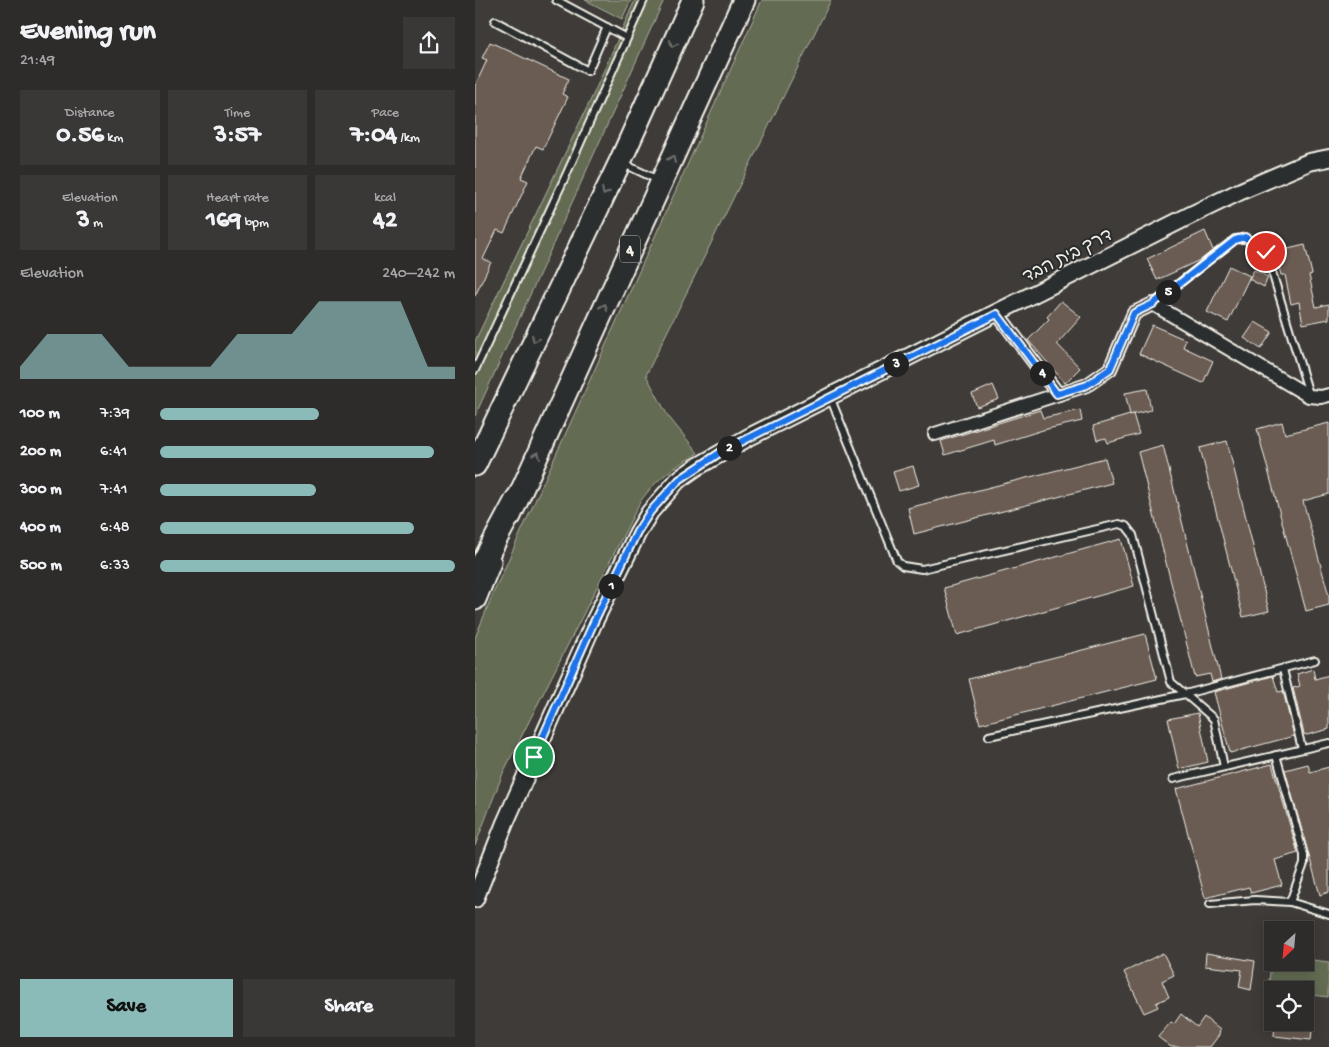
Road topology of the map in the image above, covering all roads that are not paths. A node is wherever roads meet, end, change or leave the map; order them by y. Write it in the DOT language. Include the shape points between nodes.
graph roads {
  1 [pos="556,0"];
  2 [pos="644,0"];
  3 [pos="693,0"];
  4 [pos="743,0"];
  5 [pos="495,21"];
  6 [pos="607,27"];
  7 [pos="627,38"];
  8 [pos="1329,149"];
  9 [pos="1329,158"];
  10 [pos="620,162"];
  11 [pos="1309,162"];
  12 [pos="661,182"];
  13 [pos="1153,304"];
  14 [pos="997,314"];
  15 [pos="475,370"];
  16 [pos="1057,394"];
  17 [pos="1329,395"];
  18 [pos="1309,396"];
  19 [pos="830,397"];
  20 [pos="935,434"];
  21 [pos="475,465"];
  22 [pos="517,499"];
  23 [pos="475,578"];
  24 [pos="475,599"];
  25 [pos="1315,660"];
  26 [pos="1283,669"];
  27 [pos="1185,694"];
  28 [pos="989,736"];
  29 [pos="1329,743"];
  30 [pos="1302,749"];
  31 [pos="1276,755"];
  32 [pos="1224,767"];
  33 [pos="1173,779"];
  34 [pos="475,899"];
  35 [pos="1290,902"];
  36 [pos="1210,904"];
  37 [pos="1329,914"];
  1 -- 6 [label="lane"];
  2 -- 7 [label="lane"];
  3 -- 10 [label="highway, one-way"];
  12 -- 4 [label="highway, 4, one-way"];
  5 -- 6 [label="lane" via="588,71"];
  6 -- 7 [label="lane"];
  7 -- 15 [label="lane"];
  8 -- 11 [label="street, דרך בית הבד"];
  9 -- 11 [label="street, דרך בית הבד"];
  10 -- 12 [label="lane"];
  10 -- 21 [label="highway, one-way"];
  11 -- 14 [label="street, דרך בית הבד" via="1199,210"];
  22 -- 12 [label="highway, 4, one-way"];
  13 -- 16 [label="street" via="1134,313 1110,369 1087,385"];
  13 -- 18 [label="street"];
  13 -- 18 [label="lane" via="1235,240 1245,237 1253,241 1266,252"];
  14 -- 16 [label="street"];
  14 -- 19 [label="street, דרך בית הבד"];
  16 -- 20 [label="street"];
  17 -- 18 [label="street"];
  19 -- 27 [label="lane" via="897,561 903,566 922,569 1119,524 1126,526 1133,535 1171,682"];
  19 -- 34 [label="street, דרך בית הבד" via="695,468 650,512 593,624"];
  22 -- 23 [label="highway, 4"];
  22 -- 24 [label="highway"];
  25 -- 26 [label="lane"];
  26 -- 27 [label="lane"];
  26 -- 30 [label="lane"];
  27 -- 28 [label="lane"];
  27 -- 32 [label="lane" via="1214,719"];
  29 -- 30 [label="lane"];
  30 -- 31 [label="lane"];
  31 -- 32 [label="lane"];
  31 -- 35 [label="lane" via="1304,855 1304,864"];
  32 -- 33 [label="lane"];
  35 -- 36 [label="lane" via="1255,900"];
  35 -- 37 [label="lane"];
}
